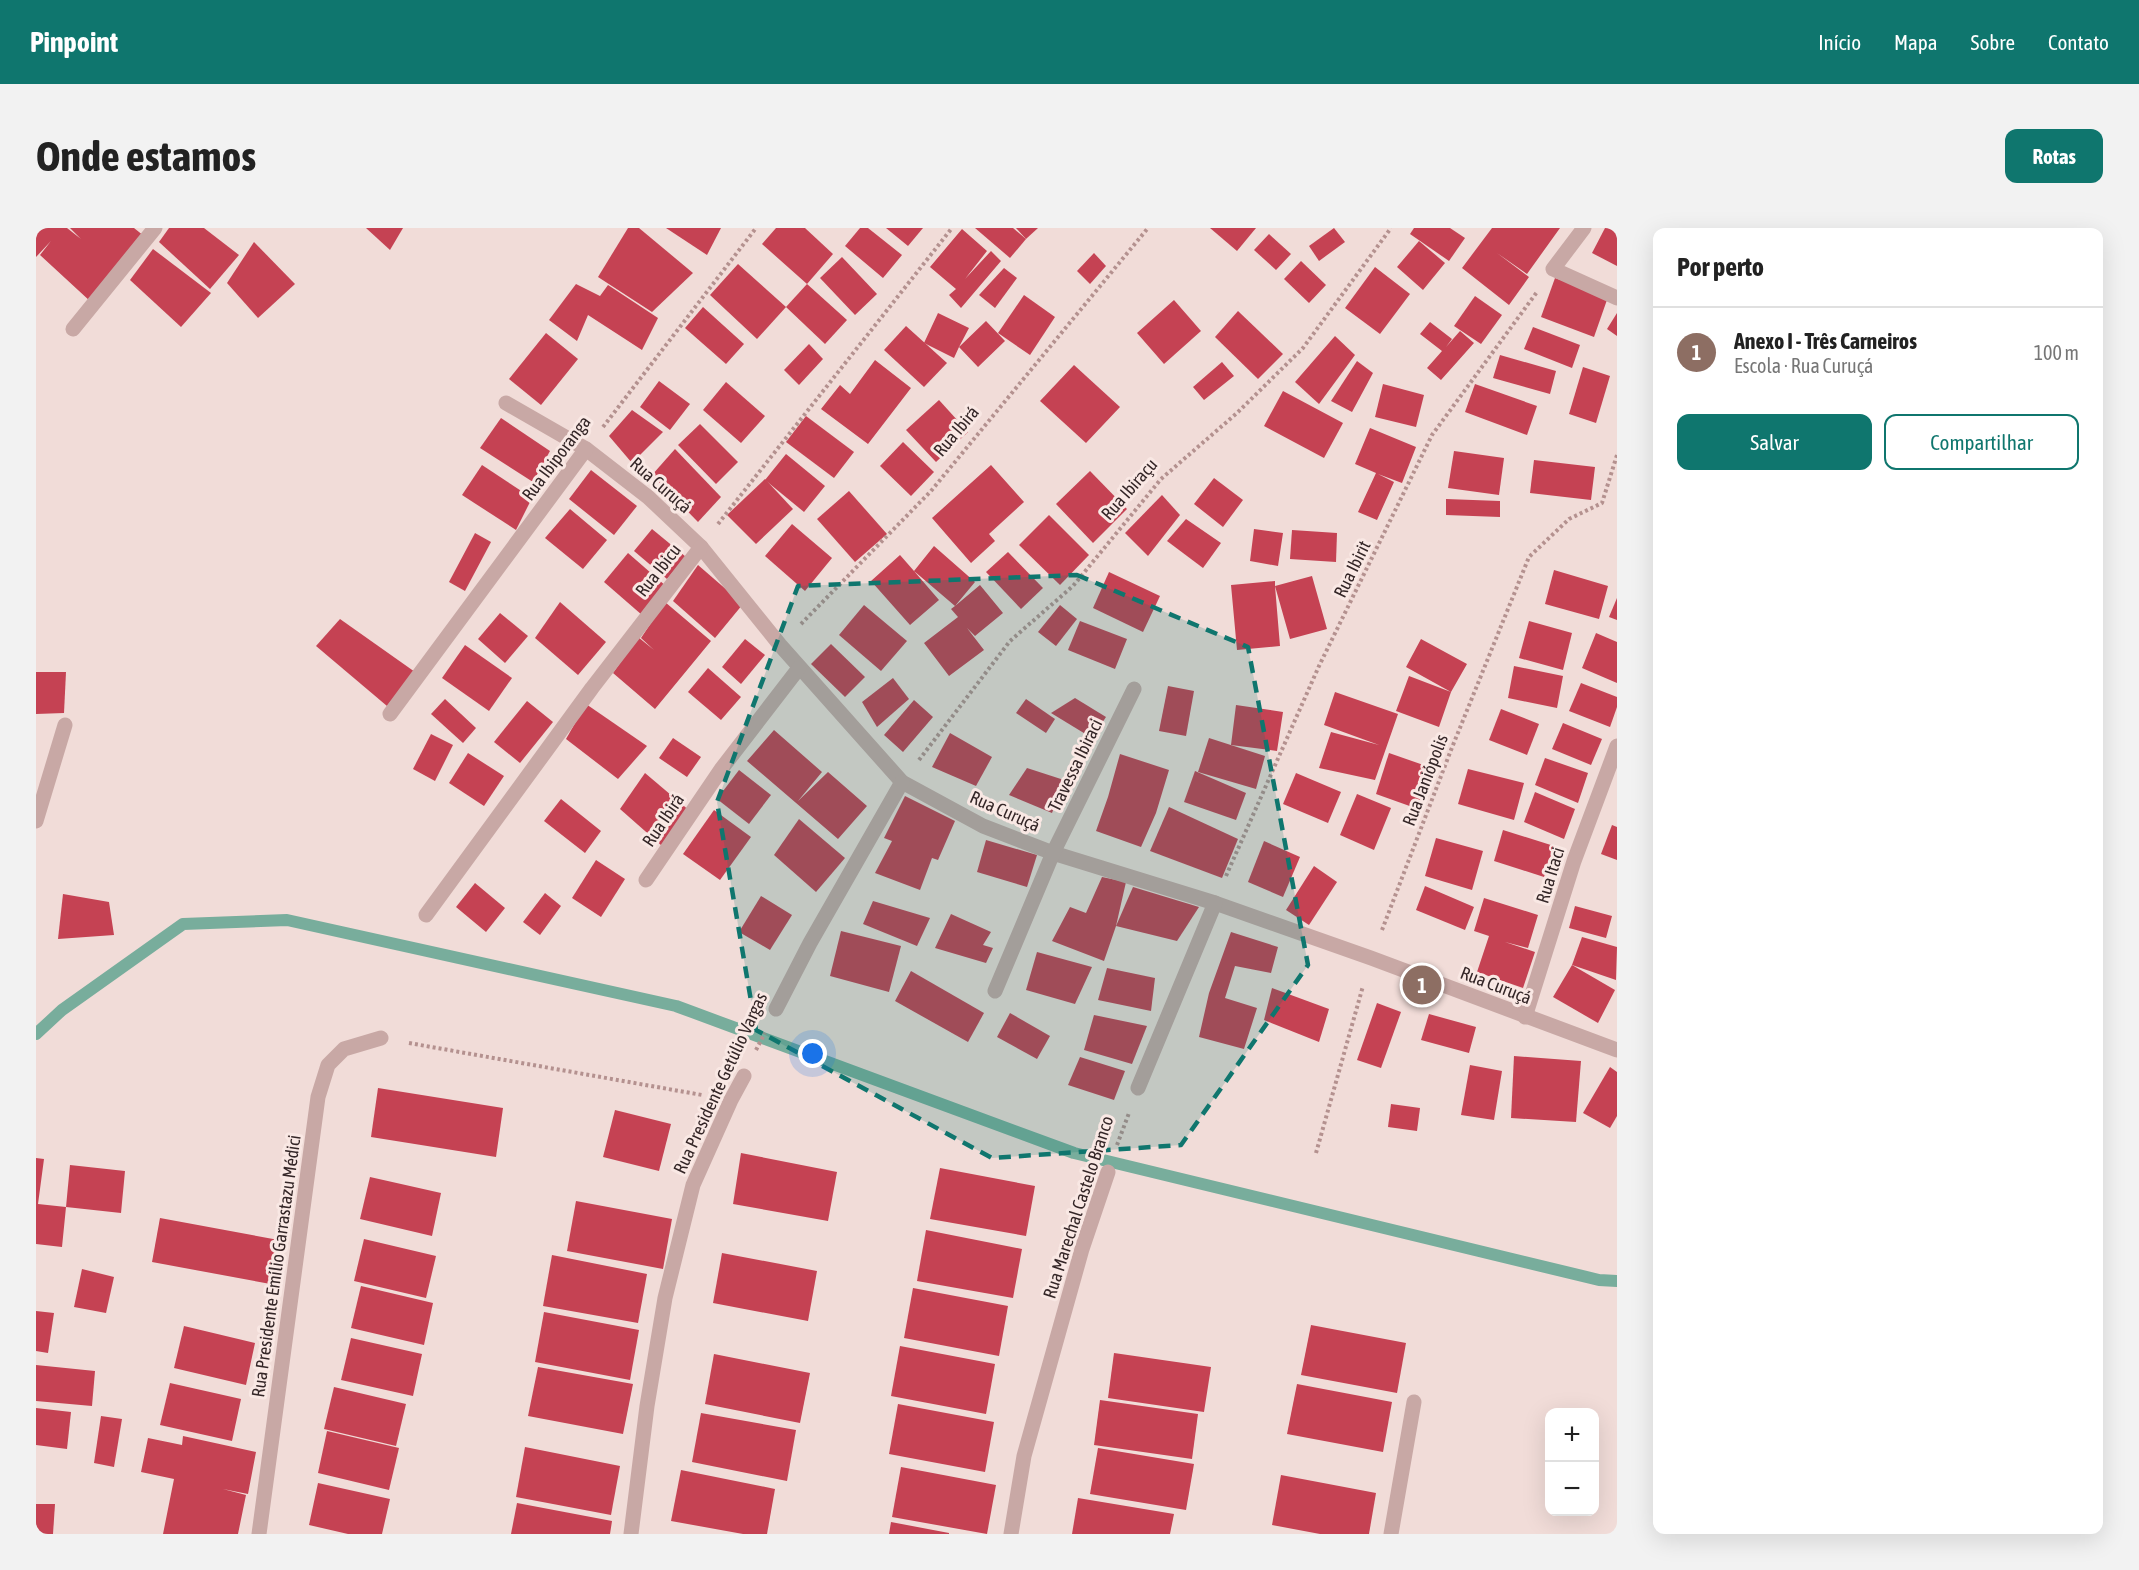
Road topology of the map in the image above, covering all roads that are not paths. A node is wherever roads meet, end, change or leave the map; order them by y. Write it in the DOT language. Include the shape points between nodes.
graph roads {
  1 [pos="155,228"];
  2 [pos="1584,228"];
  3 [pos="1617,298"];
  4 [pos="73,329"];
  5 [pos="506,403"];
  6 [pos="586,449"];
  7 [pos="701,547"];
  8 [pos="799,668"];
  9 [pos="1134,689"];
  10 [pos="390,714"];
  11 [pos="65,725"];
  12 [pos="1617,746"];
  13 [pos="902,782"];
  14 [pos="36,820"];
  15 [pos="1053,853"];
  16 [pos="646,880"];
  17 [pos="1215,903"];
  18 [pos="426,915"];
  19 [pos="995,991"];
  20 [pos="776,1009"];
  21 [pos="1526,1017"];
  22 [pos="381,1038"];
  23 [pos="1617,1050"];
  24 [pos="744,1076"];
  25 [pos="1138,1088"];
  26 [pos="1108,1172"];
  27 [pos="1414,1402"];
  28 [pos="259,1534"];
  29 [pos="631,1534"];
  30 [pos="1011,1534"];
  31 [pos="1391,1534"];
  1 -- 4 [label="street"];
  2 -- 3 [label="street" via="1553,269"];
  5 -- 6 [label="street, Rua Curuçá"];
  6 -- 7 [label="street, Rua Curuçá" via="648,497"];
  6 -- 10 [label="street, Rua Ibiporanga"];
  7 -- 8 [label="street, Rua Curuçá"];
  7 -- 18 [label="street, Rua Ibicu"];
  8 -- 13 [label="street, Rua Curuçá"];
  8 -- 16 [label="street, Rua Ibirá" via="722,768"];
  9 -- 15 [label="street, Travessa Ibiraci"];
  11 -- 14 [label="street"];
  12 -- 21 [label="street, Rua Itaci" via="1574,861"];
  13 -- 15 [label="street, Rua Curuçá" via="982,826"];
  13 -- 20 [label="street, Rua Presidente Getúlio Vargas"];
  15 -- 17 [label="street, Rua Curuçá"];
  15 -- 19 [label="street, Travessa Ibiraci"];
  17 -- 21 [label="street, Rua Curuçá"];
  17 -- 25 [label="street"];
  21 -- 23 [label="street, Rua Curuçá"];
  22 -- 28 [label="street, Rua Presidente Emílio Garrastazu Médici" via="344,1049 328,1065 318,1097"];
  24 -- 29 [label="street, Rua Presidente Getúlio Vargas" via="693,1185 665,1298"];
  26 -- 30 [label="street, Rua Marechal Castelo Branco" via="1082,1249 1024,1456"];
  27 -- 31 [label="street"];
}
